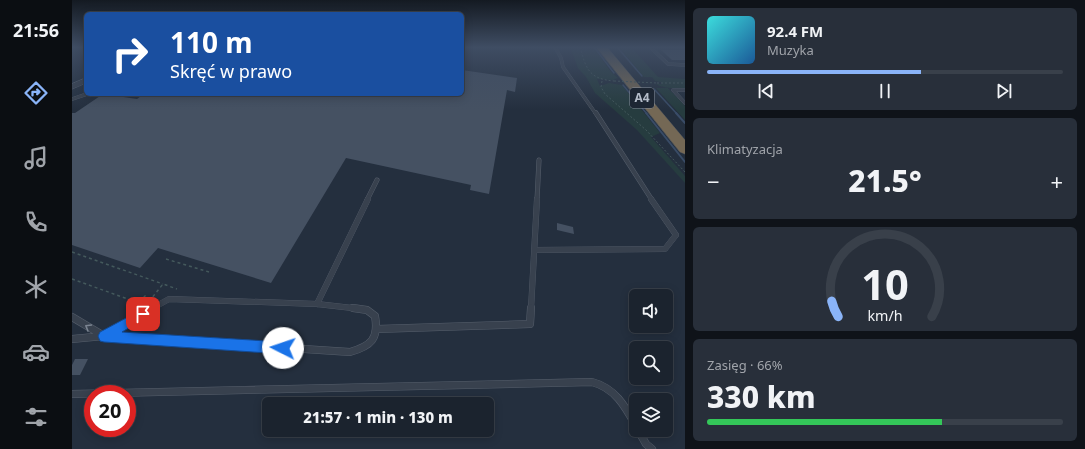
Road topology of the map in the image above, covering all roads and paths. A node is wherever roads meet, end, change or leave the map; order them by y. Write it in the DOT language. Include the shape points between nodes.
graph roads {
  1 [pos="564,68"];
  2 [pos="588,68"];
  3 [pos="618,68"];
  4 [pos="629,68"];
  5 [pos="84,81"];
  6 [pos="602,81"];
  7 [pos="685,83"];
  8 [pos="72,87"];
  9 [pos="685,90"];
  10 [pos="84,95"];
  11 [pos="72,99"];
  12 [pos="685,103"];
  13 [pos="685,134"];
  14 [pos="685,148"];
  15 [pos="539,160"];
  16 [pos="685,172"];
  17 [pos="377,180"];
  18 [pos="534,250"];
  19 [pos="72,252"];
  20 [pos="166,259"];
  21 [pos="209,272"];
  22 [pos="72,279"];
  23 [pos="163,284"];
  24 [pos="177,289"];
  25 [pos="317,304"];
  26 [pos="72,317"];
  27 [pos="377,329"];
  28 [pos="104,336"];
  29 [pos="72,339"];
  30 [pos="72,394"];
  31 [pos="629,415"];
  32 [pos="642,437"];
  33 [pos="652,449"];
  1 -- 18 [label="lane" via="676,235 665,249"];
  2 -- 6 [label="path"];
  3 -- 14 [label="highway, A4"];
  4 -- 13 [label="highway, A4"];
  5 -- 8 [label="street"];
  6 -- 7 [label="path, bridge"];
  6 -- 16 [label="path" via="601,87 605,94 646,130"];
  9 -- 12 [label="lane" via="673,90"];
  10 -- 11 [label="lane"];
  15 -- 18 [label="lane"];
  17 -- 25 [label="lane"];
  18 -- 27 [label="lane" via="530,324"];
  19 -- 23 [label="path"];
  20 -- 21 [label="path"];
  22 -- 23 [label="path" via="140,303 145,296 151,299"];
  23 -- 24 [label="path"];
  25 -- 27 [label="lane" via="366,310 375,316"];
  25 -- 28 [label="lane" via="169,299"];
  28 -- 26 [label="lane, one-way"];
  27 -- 28 [label="lane" via="377,334 369,345 350,352"];
  28 -- 29 [label="lane"];
  30 -- 31 [label="lane" via="592,382 602,384 616,394"];
  32 -- 33 [label="lane"];
}
